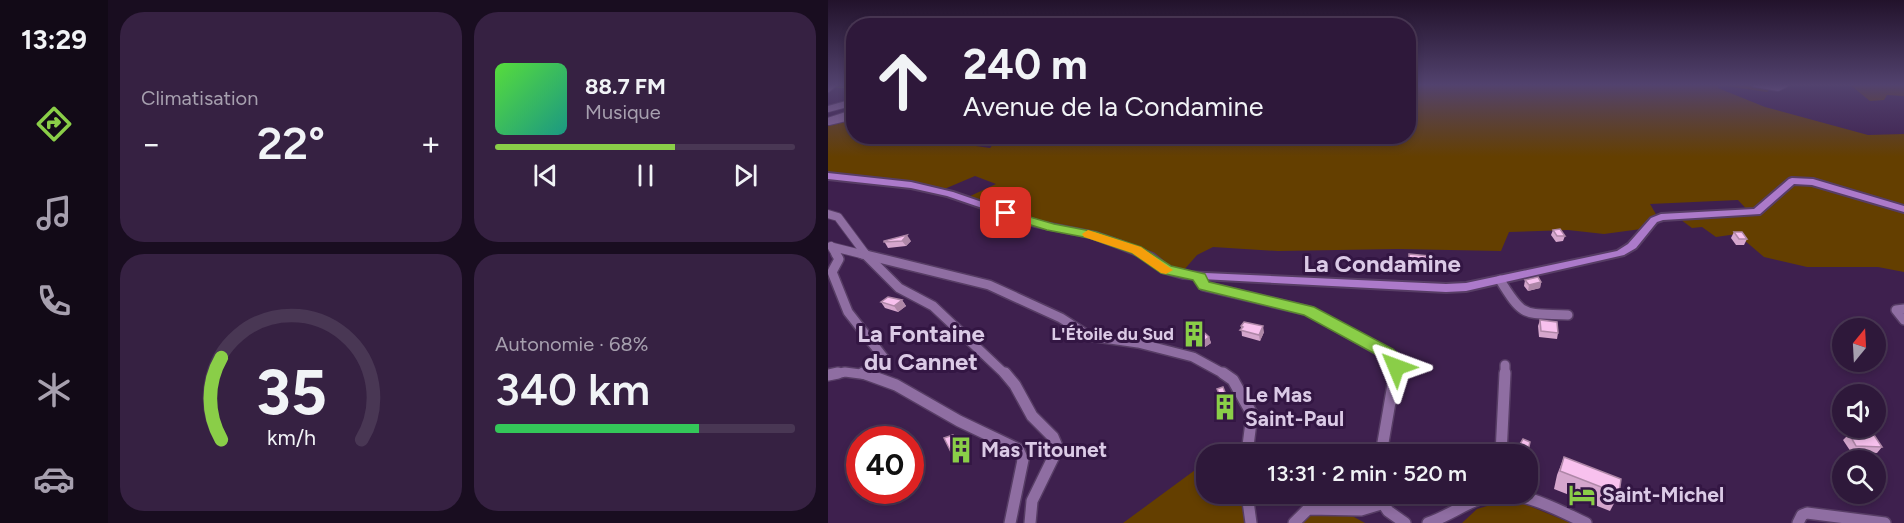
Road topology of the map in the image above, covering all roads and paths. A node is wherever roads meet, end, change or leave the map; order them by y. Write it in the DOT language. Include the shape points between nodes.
graph roads {
  1 [pos="846,115"];
  2 [pos="846,115"];
  3 [pos="846,118"];
  4 [pos="828,121"];
  5 [pos="828,176"];
  6 [pos="1904,209"];
  7 [pos="828,214"];
  8 [pos="831,246"];
  9 [pos="868,255"];
  10 [pos="1200,277"];
  11 [pos="1500,280"];
  12 [pos="1904,309"];
  13 [pos="1568,315"];
  14 [pos="1904,320"];
  15 [pos="1505,365"];
  16 [pos="865,373"];
  17 [pos="828,375"];
  18 [pos="1249,444"];
  19 [pos="1384,444"];
  20 [pos="1501,444"];
  21 [pos="1538,502"];
  22 [pos="1249,504"];
  23 [pos="1371,504"];
  24 [pos="1382,504"];
  25 [pos="1469,504"];
  26 [pos="1010,523"];
  27 [pos="1030,523"];
  28 [pos="1251,523"];
  29 [pos="1294,523"];
  30 [pos="1405,523"];
  31 [pos="1428,523"];
  32 [pos="1586,523"];
  33 [pos="1798,523"];
  34 [pos="1885,523"];
  1 -- 4 [label="street"];
  2 -- 3 [label="street" via="829,122"];
  5 -- 10 [label="main road" via="950,194 1038,224 1092,235 1137,250 1166,270"];
  6 -- 11 [label="main road" via="1813,182 1792,181 1757,212 1660,217 1620,253"];
  7 -- 9 [label="street" via="838,217"];
  8 -- 9 [label="street"];
  8 -- 16 [label="street" via="839,262 832,272 846,310 884,358 883,364"];
  9 -- 18 [label="street" via="989,285 1061,318 1089,336 1138,343 1193,357 1215,367 1233,380 1252,414"];
  9 -- 27 [label="street" via="899,288 933,306 992,359 1015,385 1032,416 1053,437 1053,458 1032,501"];
  10 -- 11 [label="main road" via="1446,288"];
  10 -- 19 [label="street" via="1204,286 1309,311 1394,359 1395,378"];
  11 -- 13 [label="street" via="1517,308 1530,313"];
  12 -- 14 [label="street" via="1896,310"];
  15 -- 20 [label="street"];
  16 -- 17 [label="street" via="842,371"];
  16 -- 26 [label="street" via="1018,448 1023,460"];
  21 -- 32 [label="street"];
  22 -- 28 [label="street"];
  23 -- 29 [label="street" via="1361,510 1310,508"];
  24 -- 30 [label="street" via="1390,515"];
  25 -- 31 [label="street"];
  33 -- 34 [label="street" via="1807,513"];
}
